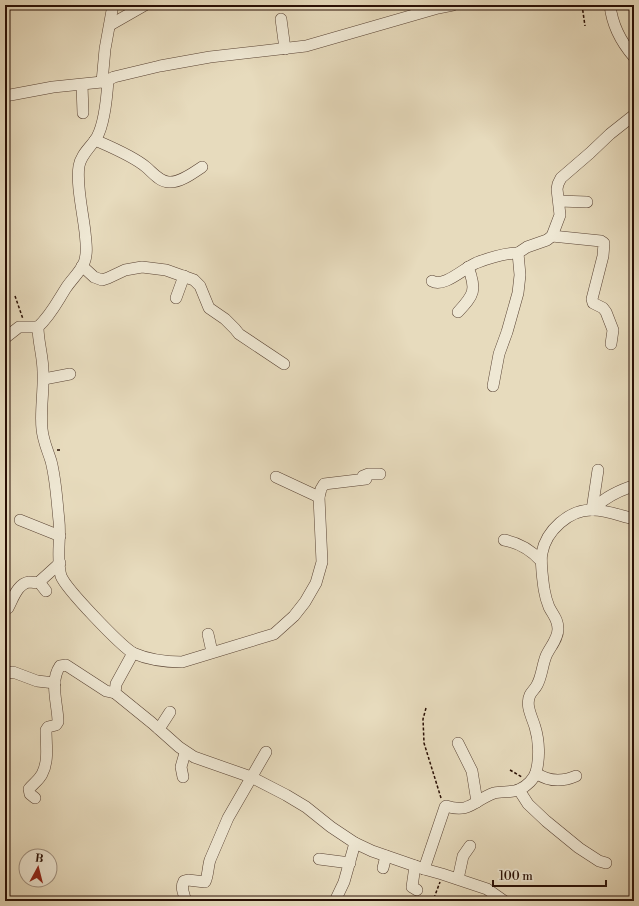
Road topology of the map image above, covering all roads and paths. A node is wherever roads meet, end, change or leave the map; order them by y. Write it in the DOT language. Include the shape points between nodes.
graph roads {
  1 [pos="113,5"];
  2 [pos="145,5"];
  3 [pos="453,5"];
  4 [pos="582,5"];
  5 [pos="610,5"];
  6 [pos="426,8"];
  7 [pos="281,19"];
  8 [pos="110,25"];
  9 [pos="585,26"];
  10 [pos="285,49"];
  11 [pos="634,57"];
  12 [pos="105,81"];
  13 [pos="82,85"];
  14 [pos="5,96"];
  15 [pos="83,113"];
  16 [pos="633,117"];
  17 [pos="95,140"];
  18 [pos="202,167"];
  19 [pos="559,201"];
  20 [pos="587,202"];
  21 [pos="552,236"];
  22 [pos="518,253"];
  23 [pos="82,266"];
  24 [pos="468,267"];
  25 [pos="184,276"];
  26 [pos="432,281"];
  27 [pos="15,296"];
  28 [pos="176,298"];
  29 [pos="458,312"];
  30 [pos="26,326"];
  31 [pos="38,327"];
  32 [pos="5,338"];
  33 [pos="611,344"];
  34 [pos="284,364"];
  35 [pos="70,374"];
  36 [pos="44,379"];
  37 [pos="493,386"];
  38 [pos="598,470"];
  39 [pos="380,474"];
  40 [pos="276,477"];
  41 [pos="630,487"];
  42 [pos="319,497"];
  43 [pos="593,510"];
  44 [pos="20,520"];
  45 [pos="634,520"];
  46 [pos="60,536"];
  47 [pos="504,540"];
  48 [pos="541,561"];
  49 [pos="60,563"];
  50 [pos="39,582"];
  51 [pos="46,591"];
  52 [pos="8,608"];
  53 [pos="208,634"];
  54 [pos="212,652"];
  55 [pos="133,653"];
  56 [pos="5,675"];
  57 [pos="55,683"];
  58 [pos="115,693"];
  59 [pos="426,708"];
  60 [pos="170,712"];
  61 [pos="159,729"];
  62 [pos="458,743"];
  63 [pos="266,752"];
  64 [pos="185,753"];
  65 [pos="510,770"];
  66 [pos="536,773"];
  67 [pos="576,776"];
  68 [pos="183,777"];
  69 [pos="251,777"];
  70 [pos="530,782"];
  71 [pos="519,790"];
  72 [pos="35,798"];
  73 [pos="477,802"];
  74 [pos="446,806"];
  75 [pos="355,843"];
  76 [pos="470,846"];
  77 [pos="386,856"];
  78 [pos="319,859"];
  79 [pos="606,863"];
  80 [pos="350,864"];
  81 [pos="383,868"];
  82 [pos="419,868"];
  83 [pos="442,874"];
  84 [pos="458,879"];
  85 [pos="417,890"];
  86 [pos="434,898"];
  87 [pos="186,901"];
  88 [pos="335,901"];
  89 [pos="504,901"];
  1 -- 8 [label="street"];
  2 -- 8 [label="street"];
  3 -- 6 [label="street"];
  4 -- 9 [label="path"];
  5 -- 11 [label="street" via="624,46"];
  6 -- 10 [label="street" via="306,46"];
  7 -- 10 [label="street"];
  8 -- 12 [label="street" via="105,49"];
  10 -- 12 [label="street" via="210,57"];
  12 -- 13 [label="street"];
  12 -- 17 [label="street" via="101,124"];
  13 -- 14 [label="street" via="53,87"];
  13 -- 15 [label="street"];
  16 -- 19 [label="street" via="561,178 558,184"];
  17 -- 18 [label="street" via="138,161 165,182 171,183 186,178"];
  17 -- 23 [label="street" via="81,159 79,170 78,180 87,249"];
  19 -- 20 [label="street"];
  19 -- 21 [label="street" via="560,215"];
  21 -- 22 [label="street"];
  21 -- 33 [label="street" via="601,241 604,244 604,256 592,299 593,303 603,308 613,330"];
  22 -- 24 [label="street"];
  22 -- 37 [label="street" via="518,293 508,332 499,354"];
  23 -- 25 [label="street" via="94,277 102,280 136,267 166,270"];
  23 -- 31 [label="street" via="68,284 53,311"];
  24 -- 26 [label="street" via="442,282"];
  24 -- 29 [label="street" via="472,276 473,292 469,301"];
  25 -- 28 [label="street"];
  25 -- 34 [label="street" via="198,283 209,308 225,319 239,334"];
  27 -- 30 [label="path"];
  30 -- 31 [label="street"];
  30 -- 32 [label="street" via="19,327"];
  31 -- 36 [label="street"];
  35 -- 36 [label="street"];
  36 -- 46 [label="street" via="42,429 54,478"];
  38 -- 43 [label="street"];
  39 -- 42 [label="street" via="363,476 366,479 324,484"];
  40 -- 42 [label="street"];
  41 -- 43 [label="street" via="607,497"];
  42 -- 54 [label="street" via="322,562 316,583 305,602 274,634"];
  43 -- 45 [label="street"];
  43 -- 48 [label="street" via="580,511 554,528 543,548"];
  44 -- 46 [label="street"];
  46 -- 49 [label="street"];
  47 -- 48 [label="street" via="519,544"];
  48 -- 66 [label="street" via="544,590 549,606 558,620 558,630 529,701 538,741"];
  49 -- 50 [label="street"];
  49 -- 55 [label="street" via="62,577 67,584 87,608"];
  50 -- 51 [label="street"];
  50 -- 52 [label="street" via="21,586"];
  53 -- 54 [label="street"];
  54 -- 55 [label="street" via="182,662 167,662"];
  55 -- 58 [label="street" via="116,684"];
  56 -- 57 [label="street" via="13,672 37,681"];
  57 -- 58 [label="street" via="58,669 66,665 102,689"];
  57 -- 72 [label="street" via="58,722 46,730 47,756 44,767 41,775 29,789"];
  58 -- 61 [label="street"];
  59 -- 74 [label="path" via="423,719 424,743 439,796"];
  60 -- 61 [label="street"];
  61 -- 64 [label="street"];
  62 -- 73 [label="street" via="472,771"];
  63 -- 69 [label="street"];
  64 -- 68 [label="street" via="181,767"];
  64 -- 69 [label="street"];
  65 -- 70 [label="path"];
  66 -- 67 [label="street" via="556,781"];
  66 -- 70 [label="street"];
  69 -- 75 [label="street" via="306,807"];
  69 -- 87 [label="street" via="228,818 210,860 207,879 205,882 184,881 182,889"];
  70 -- 71 [label="street"];
  71 -- 73 [label="street" via="495,793"];
  71 -- 79 [label="street" via="528,804 546,821 579,848"];
  73 -- 74 [label="street" via="459,809"];
  74 -- 82 [label="street"];
  75 -- 77 [label="street"];
  75 -- 80 [label="street"];
  76 -- 84 [label="street" via="463,856"];
  77 -- 81 [label="street"];
  77 -- 82 [label="street"];
  78 -- 80 [label="street"];
  80 -- 88 [label="street"];
  82 -- 83 [label="street"];
  82 -- 85 [label="street" via="412,887"];
  83 -- 84 [label="street"];
  83 -- 86 [label="path"];
  84 -- 89 [label="street" via="487,890"];
}
